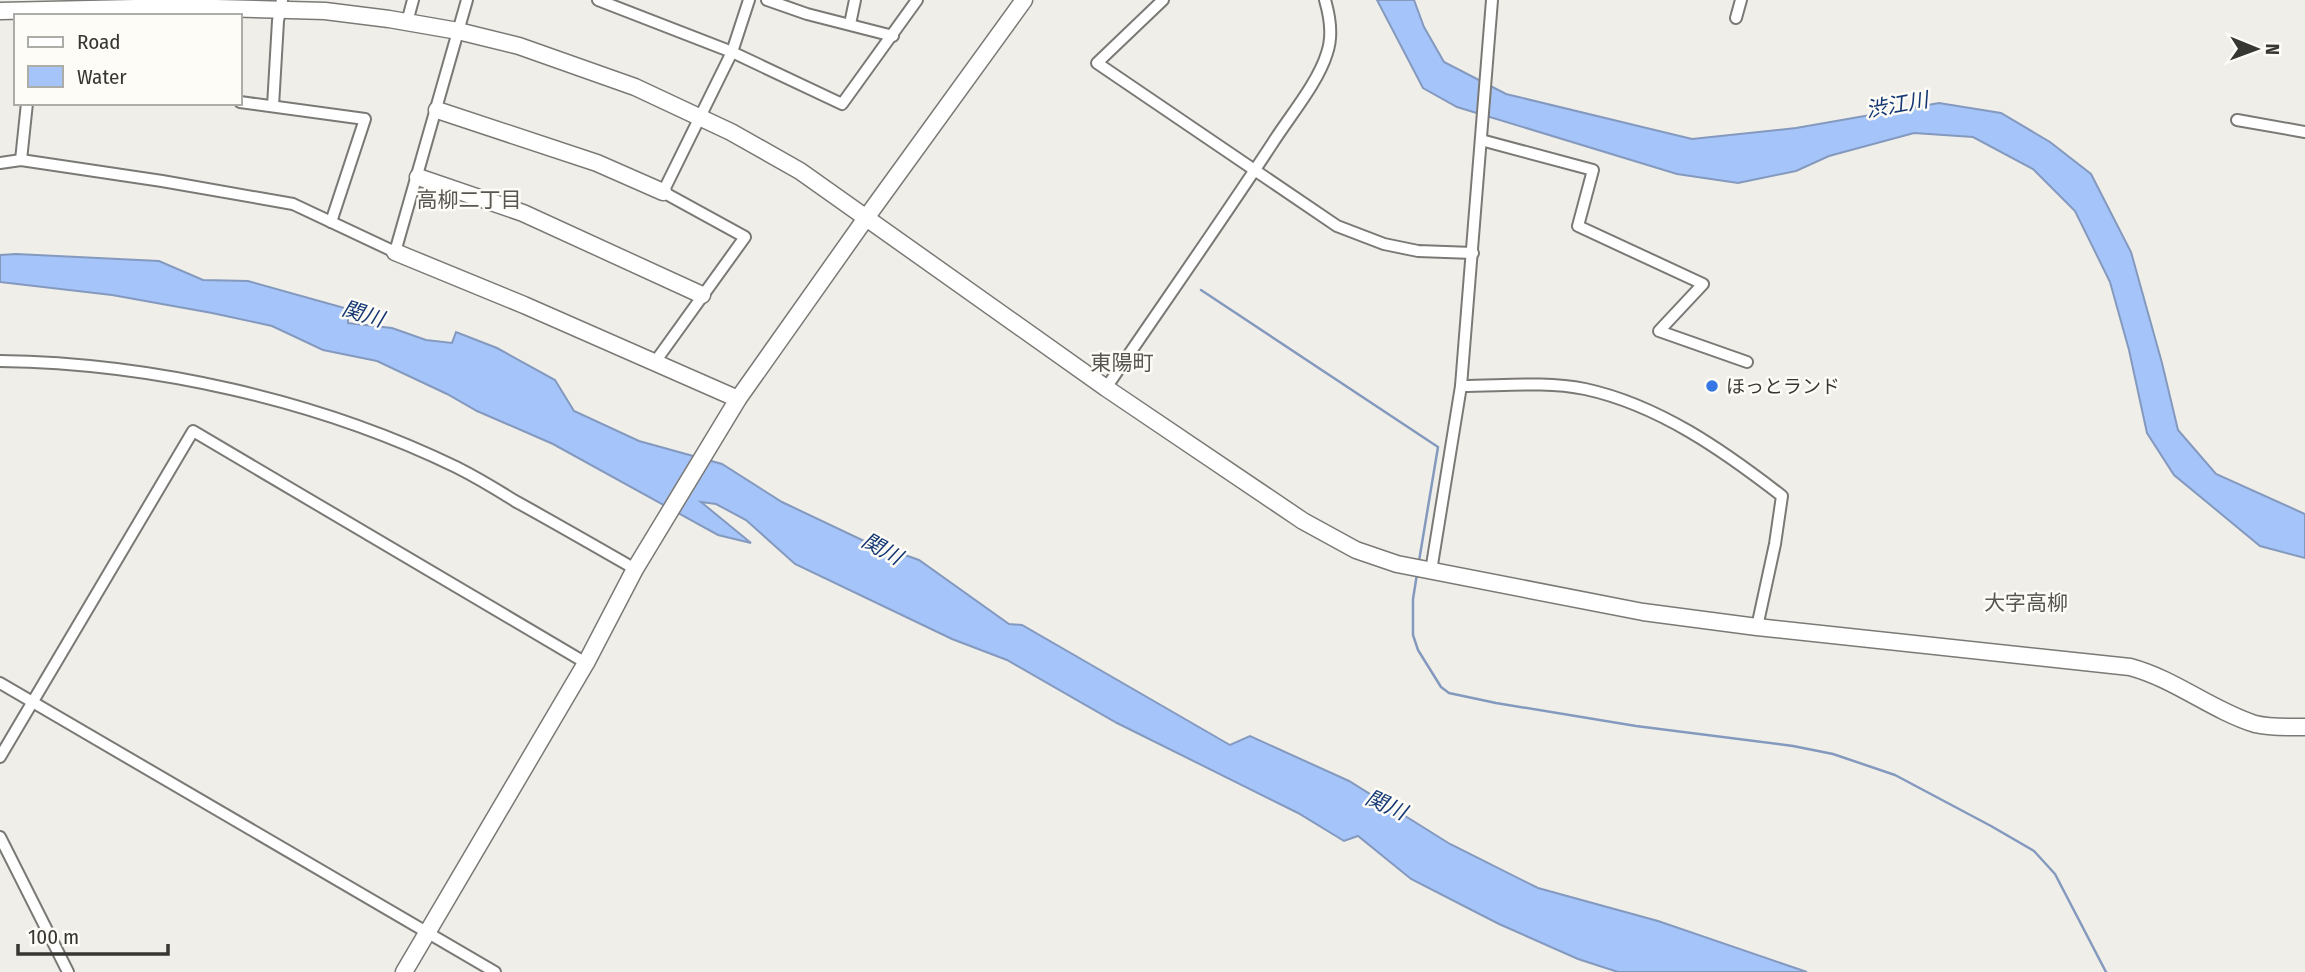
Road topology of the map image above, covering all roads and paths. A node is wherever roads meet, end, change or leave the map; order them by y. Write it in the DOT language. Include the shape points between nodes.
graph roads {
  1 [pos="413,0"];
  2 [pos="467,0"];
  3 [pos="598,0"];
  4 [pos="749,0"];
  5 [pos="766,0"];
  6 [pos="855,0"];
  7 [pos="917,0"];
  8 [pos="1024,0"];
  9 [pos="1163,0"];
  10 [pos="1325,0"];
  11 [pos="1492,0"];
  12 [pos="1741,0"];
  13 [pos="281,4"];
  14 [pos="34,8"];
  15 [pos="0,11"];
  16 [pos="1736,18"];
  17 [pos="407,22"];
  18 [pos="850,24"];
  19 [pos="458,31"];
  20 [pos="893,36"];
  21 [pos="732,52"];
  22 [pos="242,102"];
  23 [pos="27,105"];
  24 [pos="274,106"];
  25 [pos="437,110"];
  26 [pos="700,116"];
  27 [pos="2237,120"];
  28 [pos="2305,132"];
  29 [pos="1480,140"];
  30 [pos="21,160"];
  31 [pos="0,163"];
  32 [pos="1254,171"];
  33 [pos="418,177"];
  34 [pos="663,192"];
  35 [pos="866,218"];
  36 [pos="331,222"];
  37 [pos="395,252"];
  38 [pos="1473,254"];
  39 [pos="702,295"];
  40 [pos="0,361"];
  41 [pos="655,362"];
  42 [pos="1747,362"];
  43 [pos="1461,386"];
  44 [pos="1106,388"];
  45 [pos="736,404"];
  46 [pos="635,569"];
  47 [pos="1431,571"];
  48 [pos="1757,627"];
  49 [pos="586,663"];
  50 [pos="0,682"];
  51 [pos="33,700"];
  52 [pos="2305,727"];
  53 [pos="0,757"];
  54 [pos="0,837"];
  55 [pos="426,934"];
  56 [pos="68,972"];
  57 [pos="404,972"];
  58 [pos="495,972"];
  1 -- 17 [label="street"];
  2 -- 19 [label="street"];
  3 -- 21 [label="street"];
  4 -- 21 [label="street"];
  5 -- 18 [label="street"];
  6 -- 18 [label="street"];
  7 -- 20 [label="street"];
  8 -- 35 [label="street"];
  9 -- 32 [label="street" via="1097,63"];
  10 -- 32 [label="street" via="1330,17 1327,53"];
  11 -- 29 [label="street"];
  12 -- 16 [label="street"];
  13 -- 14 [label="street"];
  13 -- 17 [label="street"];
  13 -- 24 [label="street"];
  14 -- 15 [label="street"];
  17 -- 19 [label="street"];
  18 -- 20 [label="street"];
  19 -- 25 [label="street"];
  19 -- 26 [label="street" via="569,63"];
  20 -- 21 [label="street" via="842,104"];
  21 -- 26 [label="street"];
  22 -- 24 [label="street"];
  23 -- 30 [label="street"];
  24 -- 36 [label="street" via="365,119"];
  25 -- 33 [label="street"];
  25 -- 34 [label="street" via="597,163"];
  26 -- 34 [label="street"];
  26 -- 35 [label="street" via="800,171"];
  27 -- 28 [label="street"];
  29 -- 38 [label="street"];
  29 -- 42 [label="street" via="1592,170 1578,226 1703,284 1659,331"];
  30 -- 31 [label="street"];
  30 -- 36 [label="street" via="293,204"];
  32 -- 38 [label="street" via="1337,226 1384,244"];
  32 -- 44 [label="street"];
  33 -- 37 [label="street"];
  33 -- 39 [label="street" via="523,213"];
  34 -- 39 [label="street" via="745,237"];
  35 -- 44 [label="street"];
  35 -- 45 [label="street"];
  36 -- 37 [label="street"];
  37 -- 41 [label="street"];
  38 -- 43 [label="street"];
  39 -- 41 [label="street"];
  40 -- 46 [label="street" via="153,373 337,420 458,468"];
  41 -- 45 [label="street"];
  43 -- 47 [label="street"];
  43 -- 48 [label="street" via="1552,385 1623,401 1710,444 1782,496"];
  44 -- 47 [label="street" via="1303,521 1356,550"];
  45 -- 46 [label="street"];
  46 -- 49 [label="street"];
  47 -- 48 [label="street" via="1643,612"];
  48 -- 52 [label="street" via="2130,667 2175,684 2237,717 2258,724"];
  49 -- 51 [label="street" via="193,432"];
  49 -- 55 [label="street"];
  50 -- 51 [label="street"];
  51 -- 53 [label="street"];
  51 -- 55 [label="street"];
  54 -- 56 [label="street"];
  55 -- 57 [label="street"];
  55 -- 58 [label="street"];
}
